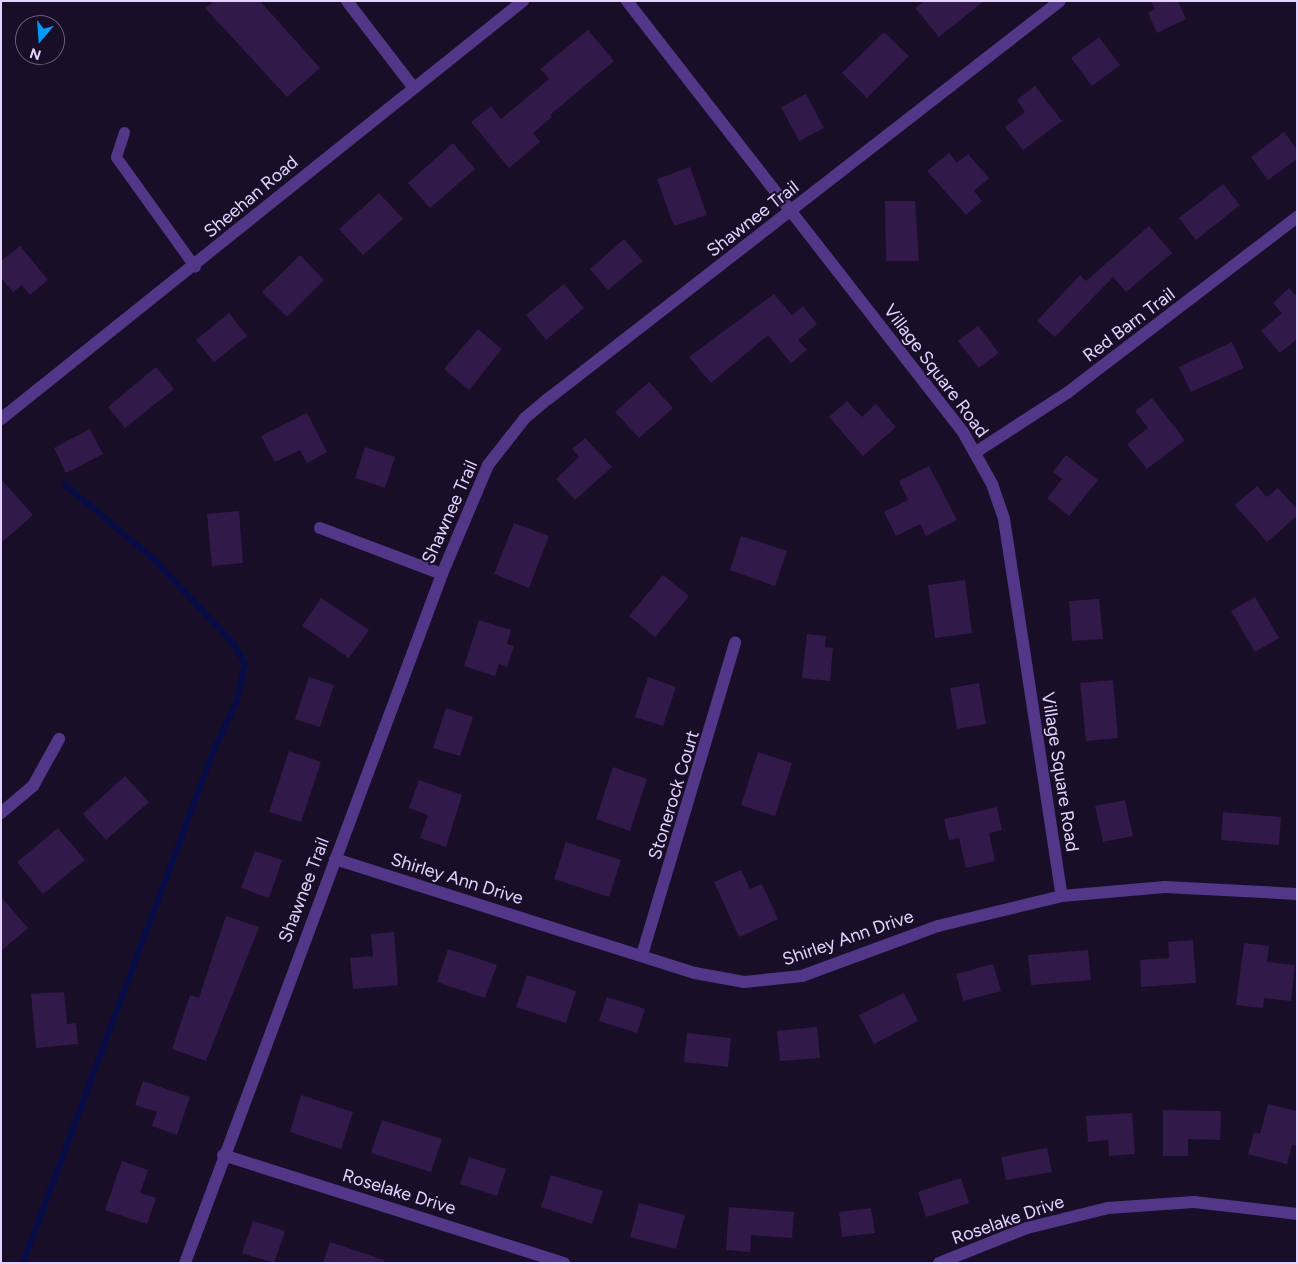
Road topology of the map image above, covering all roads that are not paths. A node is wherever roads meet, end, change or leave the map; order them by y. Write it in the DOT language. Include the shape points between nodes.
graph roads {
  1 [pos="347,1"];
  2 [pos="523,1"];
  3 [pos="627,1"];
  4 [pos="1060,1"];
  5 [pos="413,87"];
  6 [pos="124,132"];
  7 [pos="791,212"];
  8 [pos="1297,217"];
  9 [pos="195,266"];
  10 [pos="1,419"];
  11 [pos="976,452"];
  12 [pos="320,528"];
  13 [pos="442,574"];
  14 [pos="735,643"];
  15 [pos="58,739"];
  16 [pos="1,813"];
  17 [pos="335,860"];
  18 [pos="1297,894"];
  19 [pos="1062,896"];
  20 [pos="642,955"];
  21 [pos="224,1156"];
  22 [pos="1297,1214"];
  23 [pos="184,1263"];
  24 [pos="564,1263"];
  25 [pos="939,1263"];
  1 -- 5 [label="street"];
  2 -- 5 [label="street, Sheehan Road"];
  3 -- 7 [label="street, Village Square Road"];
  4 -- 7 [label="street, Shawnee Trail"];
  5 -- 9 [label="street, Sheehan Road"];
  6 -- 9 [label="lane" via="116,157"];
  7 -- 11 [label="street, Village Square Road"];
  7 -- 13 [label="street, Shawnee Trail" via="525,418 474,491"];
  8 -- 11 [label="street, Red Barn Trail" via="1075,387"];
  9 -- 10 [label="street, Sheehan Road"];
  11 -- 19 [label="street, Village Square Road" via="1004,519"];
  12 -- 13 [label="street"];
  13 -- 17 [label="street, Shawnee Trail"];
  14 -- 20 [label="street, Stonerock Court"];
  15 -- 16 [label="street" via="33,786"];
  17 -- 20 [label="street, Shirley Ann Drive"];
  17 -- 21 [label="street, Shawnee Trail"];
  18 -- 19 [label="street, Shirley Ann Drive" via="1165,887"];
  19 -- 20 [label="street, Shirley Ann Drive" via="938,926 802,976 769,982 719,980"];
  21 -- 23 [label="street, Shawnee Trail"];
  21 -- 24 [label="street, Roselake Drive"];
  22 -- 25 [label="street, Roselake Drive" via="1194,1202 1108,1208 1027,1228"];
}
